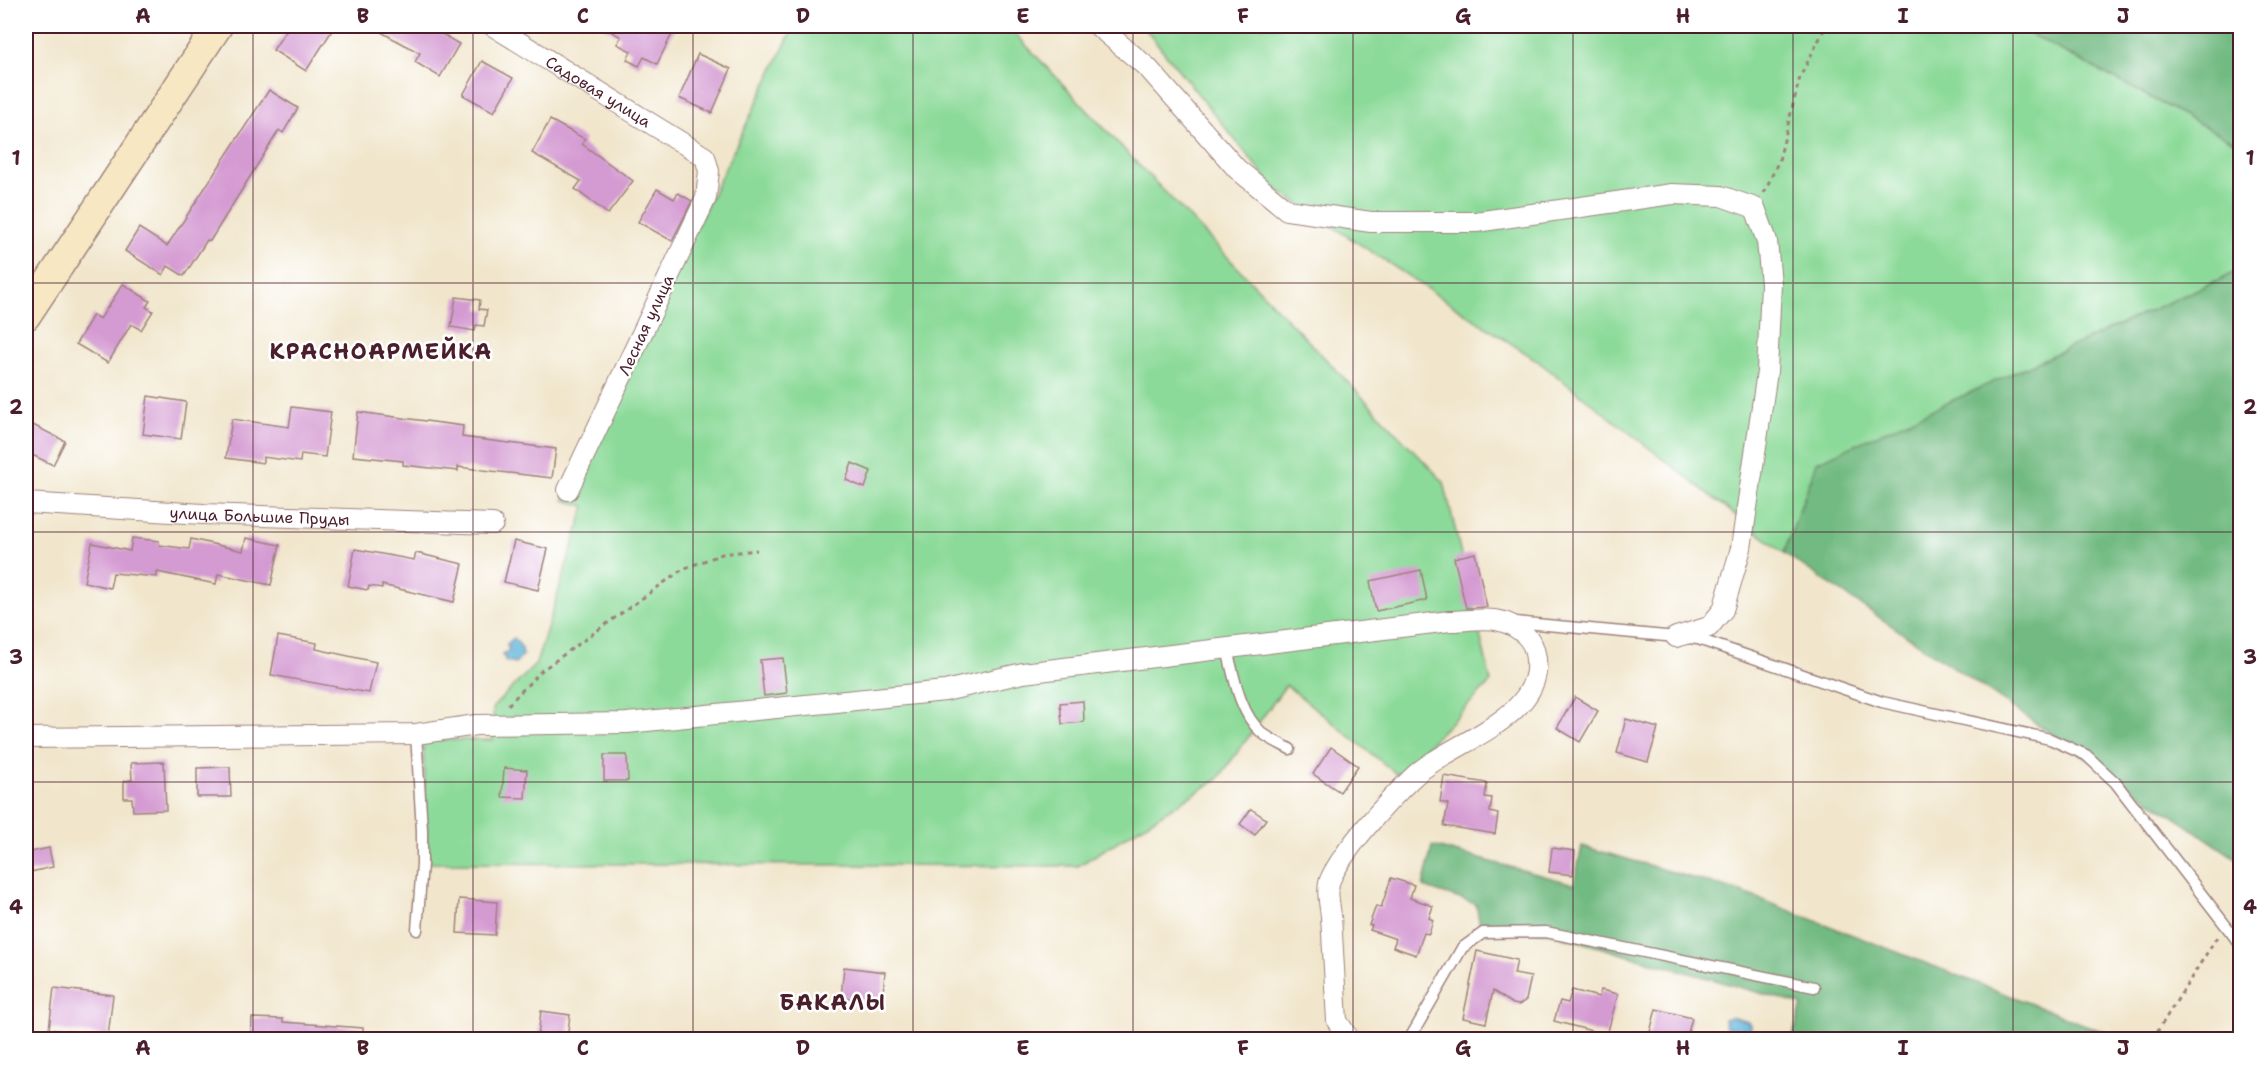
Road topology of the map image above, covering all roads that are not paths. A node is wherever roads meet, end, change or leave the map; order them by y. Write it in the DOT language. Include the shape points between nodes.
graph roads {
  1 [pos="218,26"];
  2 [pos="494,26"];
  3 [pos="1098,26"];
  4 [pos="705,157"];
  5 [pos="26,316"];
  6 [pos="568,490"];
  7 [pos="26,503"];
  8 [pos="493,524"];
  9 [pos="1500,620"];
  10 [pos="1676,637"];
  11 [pos="1227,648"];
  12 [pos="416,734"];
  13 [pos="26,738"];
  14 [pos="1290,749"];
  15 [pos="417,930"];
  16 [pos="2241,944"];
  17 [pos="1814,987"];
  18 [pos="1350,1040"];
  19 [pos="1409,1040"];
  1 -- 5 [label="street"];
  2 -- 4 [label="street, Садовая улица"];
  3 -- 10 [label="street" via="1149,68 1237,169 1287,210 1371,222 1476,222 1672,194 1721,196 1755,208 1767,242 1771,284 1767,372 1741,548 1723,610 1709,627"];
  4 -- 6 [label="street, Лесная улица" via="709,171 706,198"];
  7 -- 8 [label="street, улица Большие Пруды" via="203,514"];
  9 -- 10 [label="lane"];
  9 -- 11 [label="street" via="1450,621"];
  9 -- 18 [label="street" via="1522,631 1533,646 1537,665 1532,686 1498,725 1413,776 1344,856 1328,883 1337,1021"];
  10 -- 16 [label="lane" via="1698,639 1882,702 2050,739 2086,756 2115,783"];
  11 -- 12 [label="street" via="1023,673 945,691 627,723 476,724"];
  11 -- 14 [label="lane" via="1248,715 1261,732"];
  12 -- 13 [label="street"];
  12 -- 15 [label="lane" via="422,841"];
  17 -- 19 [label="lane" via="1546,932 1483,933 1462,948"];
}
